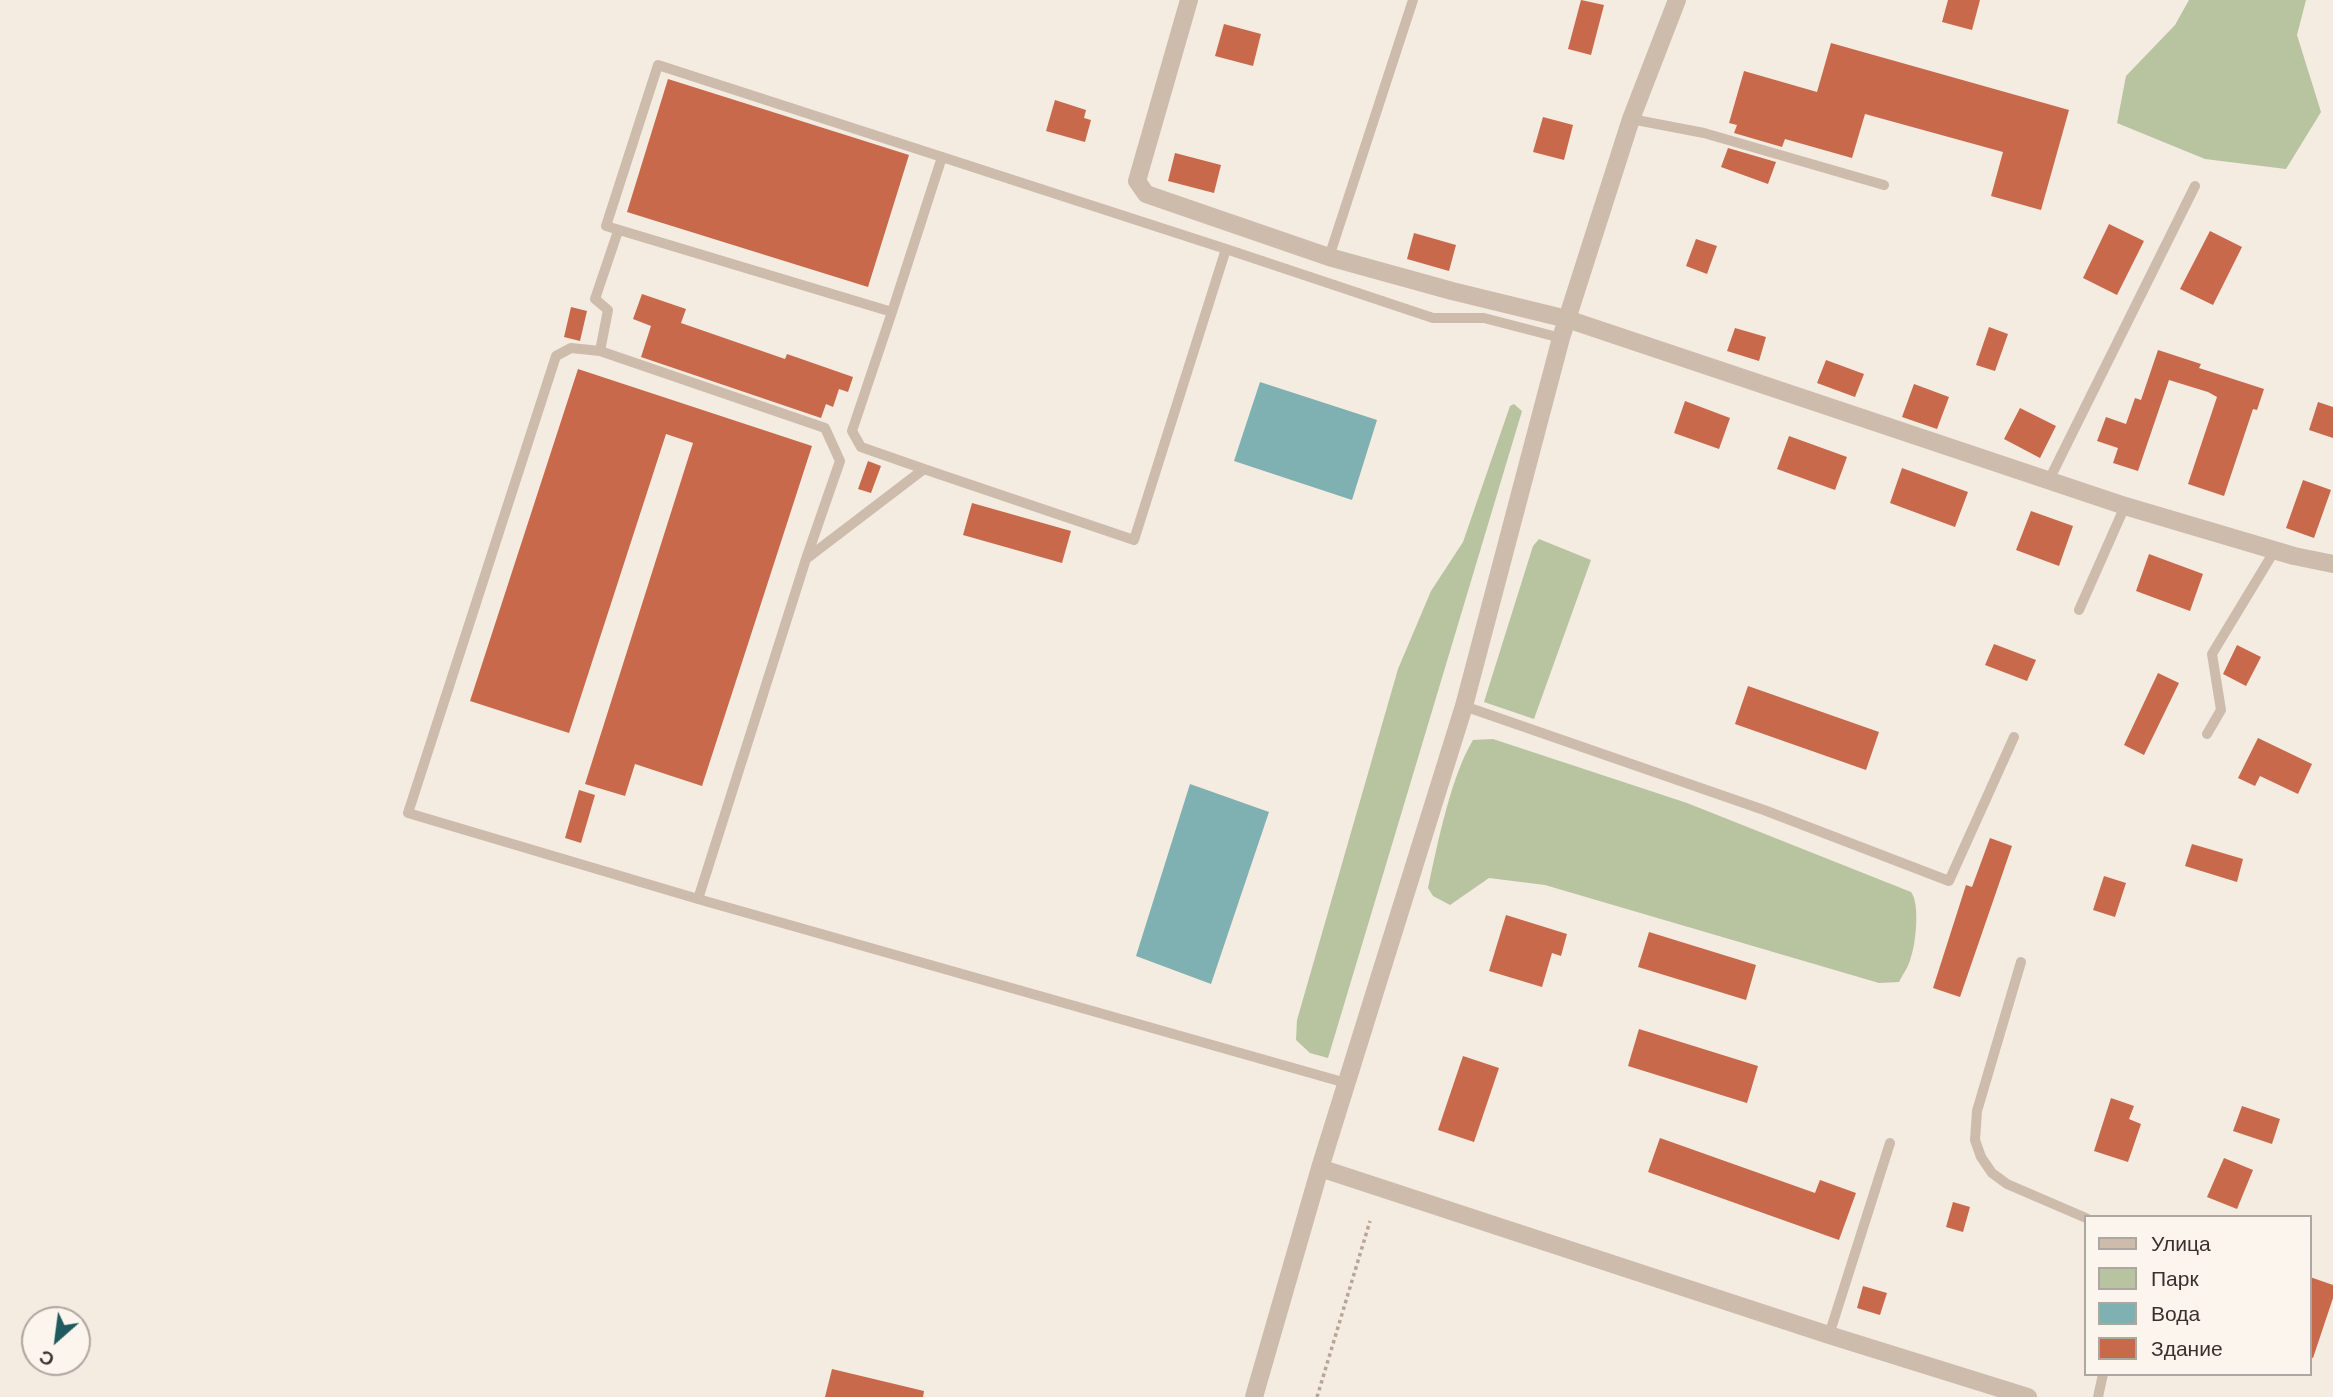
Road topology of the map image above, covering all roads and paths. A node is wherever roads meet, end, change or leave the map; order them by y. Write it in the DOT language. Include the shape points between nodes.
graph roads {
  1 [pos="1189,0"];
  2 [pos="1413,0"];
  3 [pos="1677,0"];
  4 [pos="1631,119"];
  5 [pos="942,157"];
  6 [pos="1884,185"];
  7 [pos="2195,186"];
  8 [pos="618,231"];
  9 [pos="1226,249"];
  10 [pos="1329,257"];
  11 [pos="892,313"];
  12 [pos="1567,318"];
  13 [pos="1560,338"];
  14 [pos="600,351"];
  15 [pos="925,470"];
  16 [pos="2049,480"];
  17 [pos="2125,506"];
  18 [pos="2275,550"];
  19 [pos="806,559"];
  20 [pos="2333,565"];
  21 [pos="2079,610"];
  22 [pos="1464,706"];
  23 [pos="2207,734"];
  24 [pos="2014,737"];
  25 [pos="698,899"];
  26 [pos="2021,962"];
  27 [pos="1346,1083"];
  28 [pos="1890,1143"];
  29 [pos="1320,1168"];
  30 [pos="2084,1217"];
  31 [pos="1370,1221"];
  32 [pos="1829,1335"];
  33 [pos="2103,1376"];
  34 [pos="1254,1397"];
  35 [pos="1317,1397"];
  36 [pos="2028,1397"];
  37 [pos="2098,1397"];
  1 -- 10 [label="street" via="1137,181 1146,194"];
  2 -- 10 [label="lane"];
  3 -- 4 [label="street"];
  4 -- 6 [label="lane" via="1704,133"];
  4 -- 12 [label="street"];
  5 -- 8 [label="lane" via="658,65 607,226"];
  5 -- 9 [label="lane"];
  5 -- 11 [label="lane"];
  7 -- 16 [label="lane"];
  8 -- 11 [label="lane"];
  8 -- 14 [label="lane" via="595,299 608,310"];
  9 -- 13 [label="lane" via="1433,318 1483,318"];
  9 -- 15 [label="lane" via="1134,540"];
  10 -- 12 [label="street"];
  11 -- 15 [label="lane" via="852,431 861,447"];
  12 -- 13 [label="street"];
  12 -- 16 [label="street"];
  13 -- 22 [label="street"];
  14 -- 19 [label="lane" via="825,428 840,461"];
  14 -- 25 [label="lane" via="571,348 556,356 408,813"];
  15 -- 19 [label="lane"];
  16 -- 17 [label="street"];
  17 -- 18 [label="street"];
  17 -- 21 [label="lane"];
  18 -- 20 [label="street"];
  18 -- 23 [label="lane" via="2212,654 2221,710"];
  19 -- 25 [label="lane"];
  22 -- 24 [label="lane" via="1764,810 1949,881"];
  22 -- 27 [label="street"];
  25 -- 27 [label="lane"];
  26 -- 30 [label="lane" via="1977,1111 1975,1140 1992,1173 2007,1184"];
  27 -- 29 [label="street"];
  28 -- 32 [label="lane"];
  29 -- 32 [label="street"];
  29 -- 34 [label="street"];
  31 -- 35 [label="path"];
  32 -- 36 [label="street"];
  33 -- 37 [label="lane"];
}
